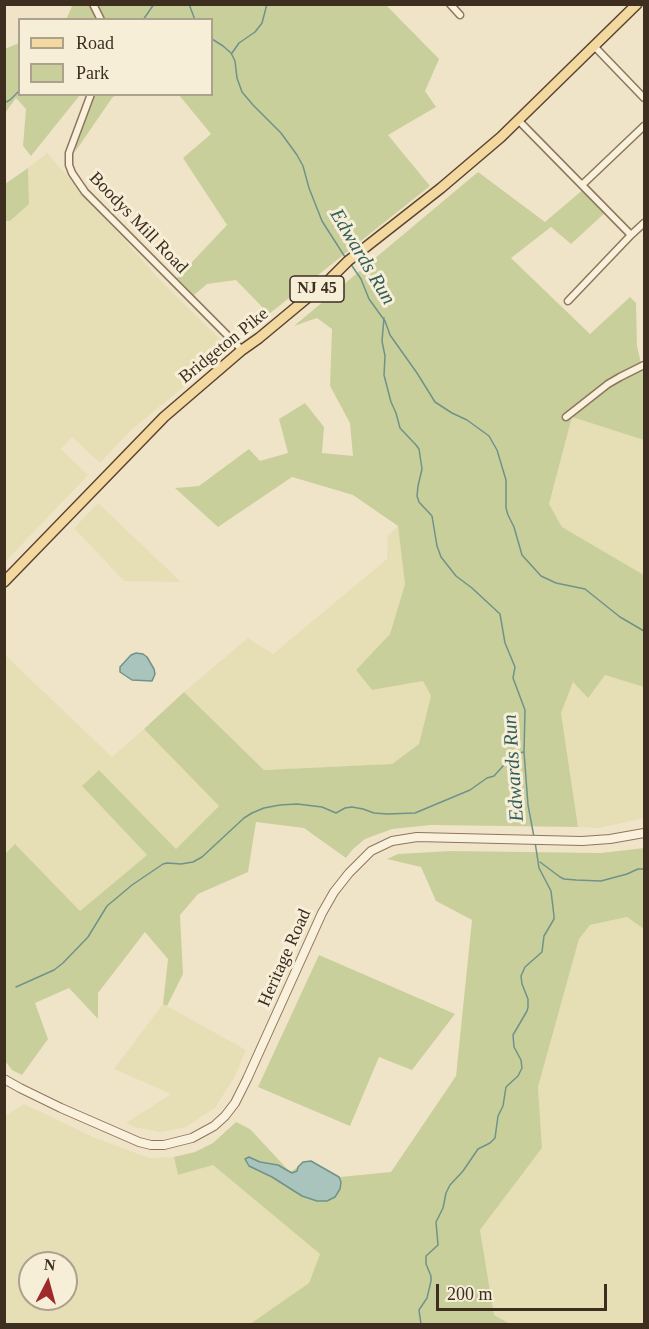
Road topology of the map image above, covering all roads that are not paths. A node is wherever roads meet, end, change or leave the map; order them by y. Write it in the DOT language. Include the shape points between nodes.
graph roads {
  1 [pos="93,4"];
  2 [pos="450,4"];
  3 [pos="637,4"];
  4 [pos="460,15"];
  5 [pos="100,18"];
  6 [pos="594,46"];
  7 [pos="90,96"];
  8 [pos="645,98"];
  9 [pos="519,121"];
  10 [pos="645,126"];
  11 [pos="583,184"];
  12 [pos="645,223"];
  13 [pos="632,235"];
  14 [pos="568,301"];
  15 [pos="242,351"];
  16 [pos="645,365"];
  17 [pos="566,417"];
  18 [pos="4,582"];
  19 [pos="645,833"];
  20 [pos="4,1079"];
  1 -- 5 [label="street"];
  2 -- 4 [label="street"];
  3 -- 6 [label="main road, Bridgeton Pike / NJ 45"];
  6 -- 8 [label="street"];
  6 -- 9 [label="main road, Bridgeton Pike / NJ 45"];
  7 -- 15 [label="street, Boodys Mill Road" via="69,153 72,173 85,192"];
  9 -- 11 [label="street"];
  9 -- 15 [label="main road, Bridgeton Pike / NJ 45"];
  10 -- 11 [label="street"];
  11 -- 13 [label="street"];
  12 -- 13 [label="street"];
  13 -- 14 [label="street"];
  15 -- 18 [label="main road, Bridgeton Pike / NJ 45" via="164,417"];
  16 -- 17 [label="street" via="620,376"];
  19 -- 20 [label="street, Heritage Road" via="601,840 408,838 384,844 366,855 348,873 322,913 235,1103 209,1130 186,1141 151,1145 139,1142"];
}
